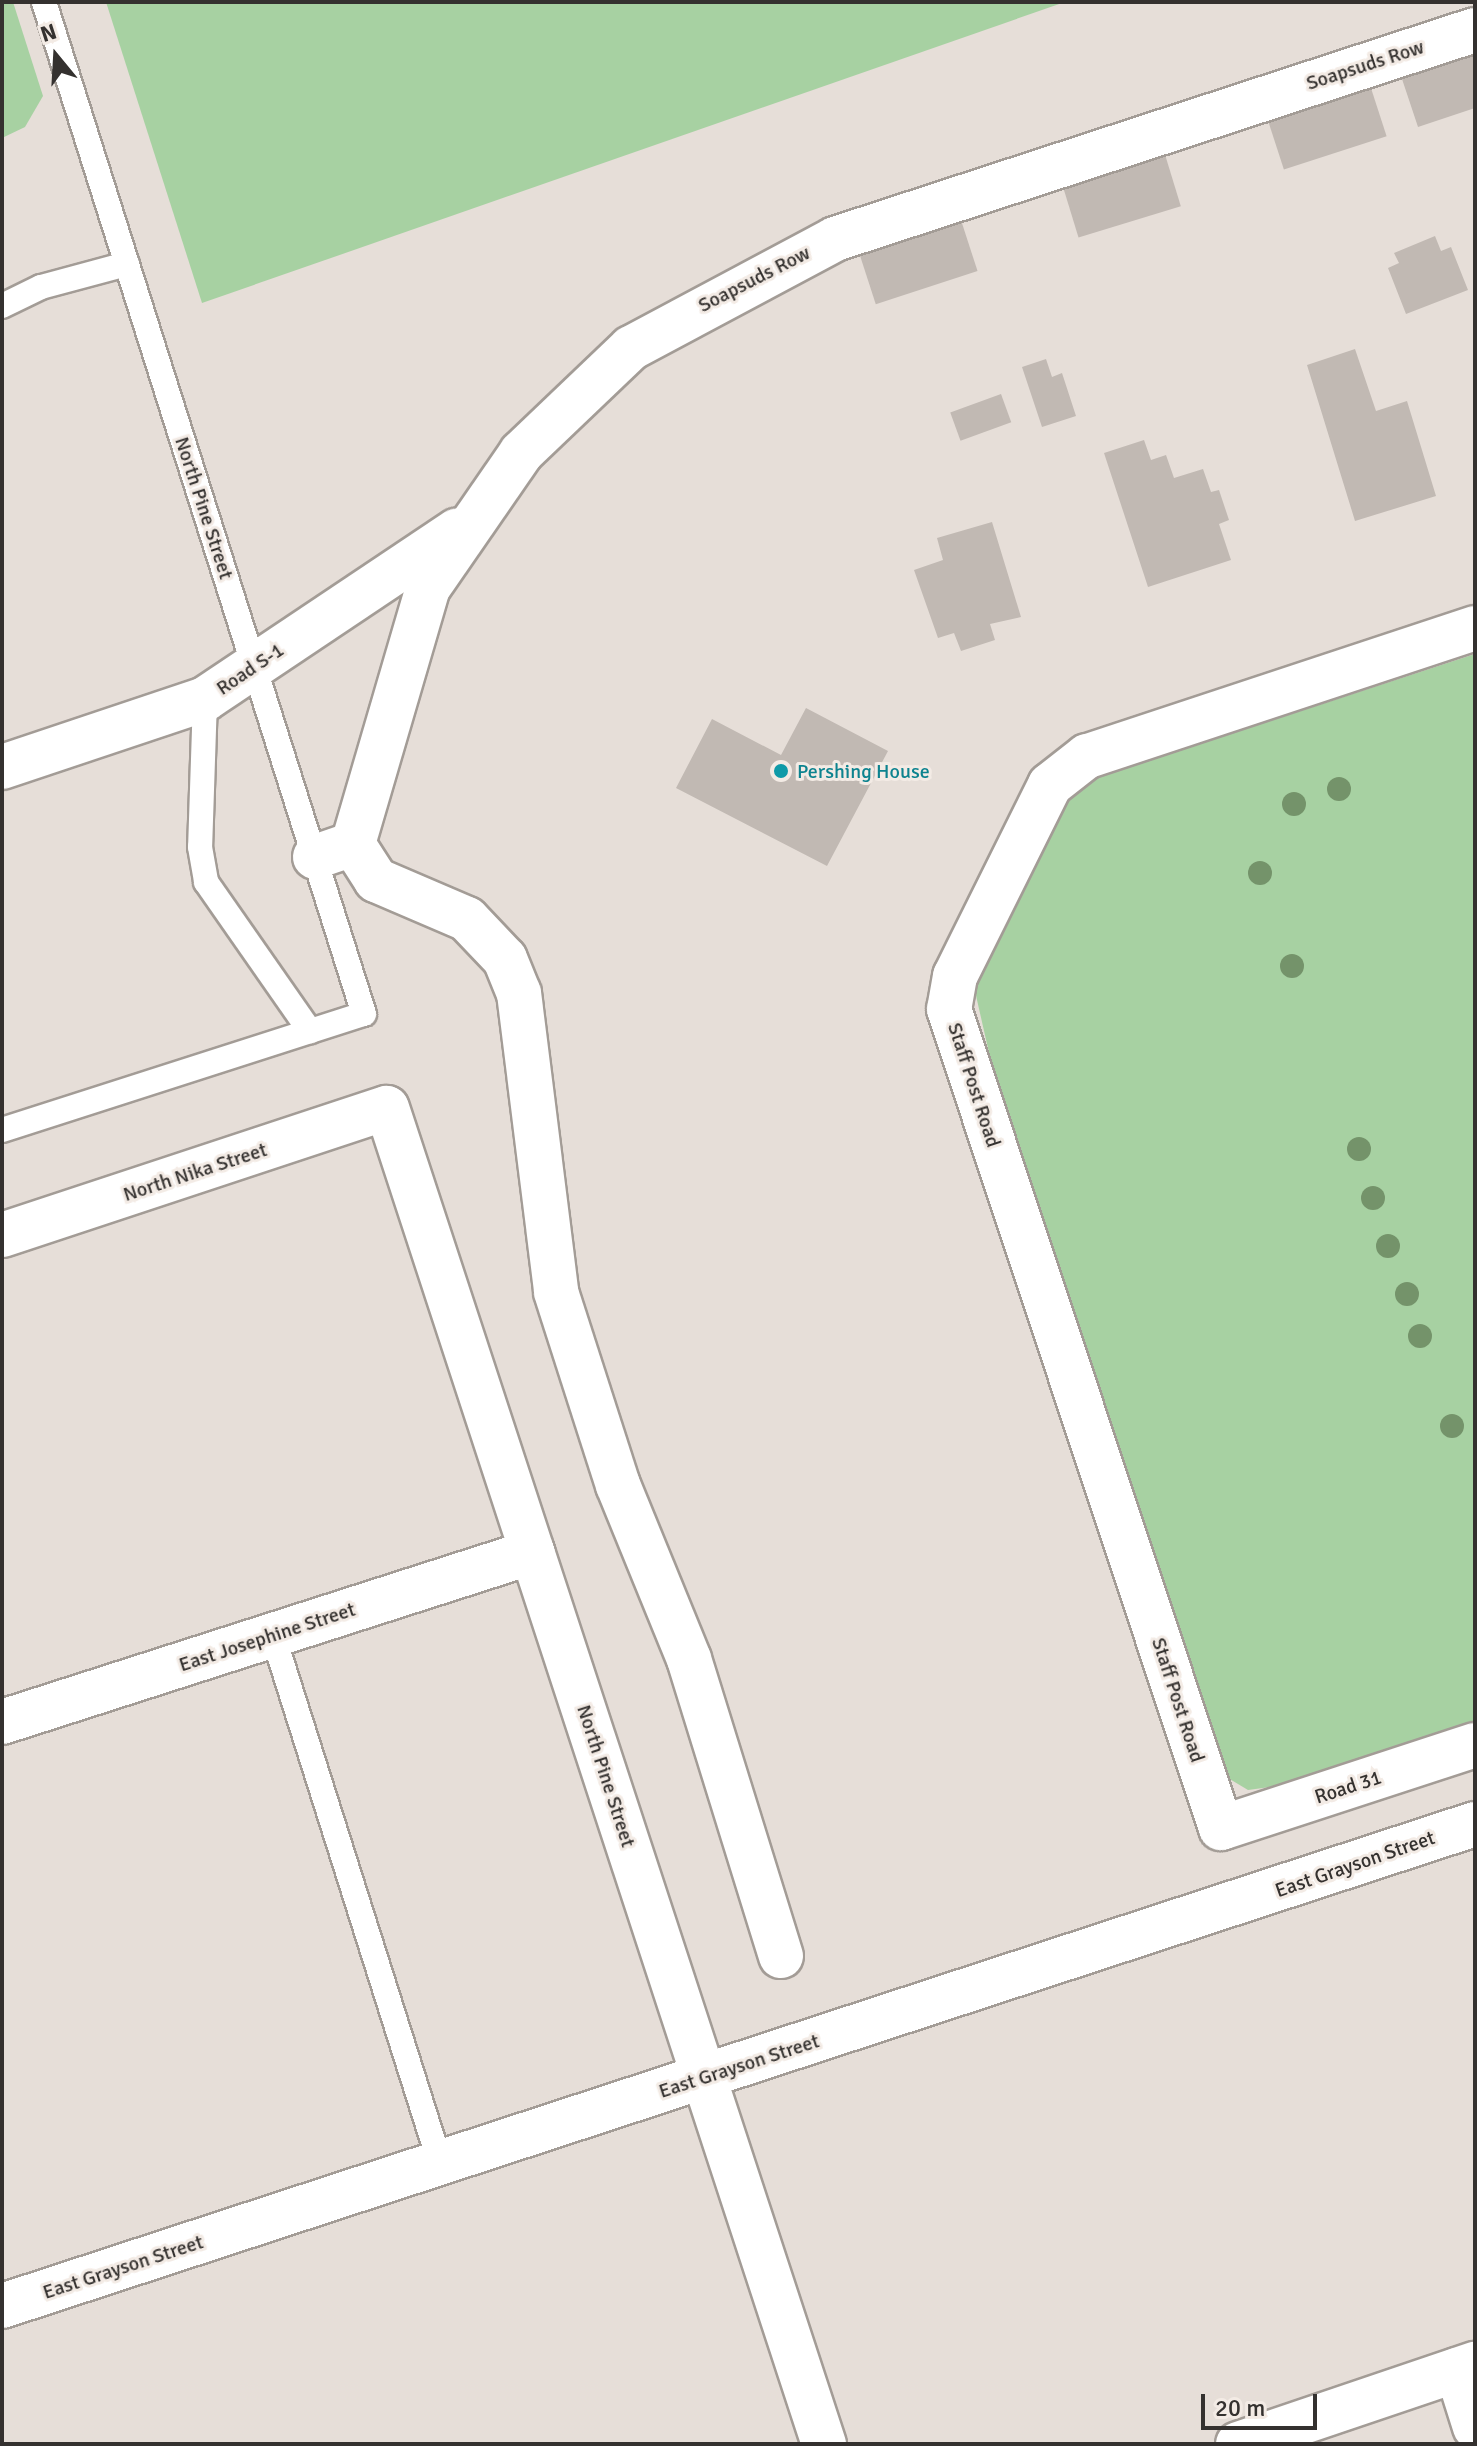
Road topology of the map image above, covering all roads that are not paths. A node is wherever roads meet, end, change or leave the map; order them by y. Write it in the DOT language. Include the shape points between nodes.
graph roads {
  1 [pos="44,2"];
  2 [pos="1475,30"];
  3 [pos="127,264"];
  4 [pos="2,306"];
  5 [pos="472,520"];
  6 [pos="1475,628"];
  7 [pos="254,666"];
  8 [pos="205,699"];
  9 [pos="2,767"];
  10 [pos="334,850"];
  11 [pos="310,1031"];
  12 [pos="387,1108"];
  13 [pos="2,1130"];
  14 [pos="2,1235"];
  15 [pos="532,1552"];
  16 [pos="273,1635"];
  17 [pos="2,1722"];
  18 [pos="1475,1745"];
  19 [pos="1475,1824"];
  20 [pos="1221,1828"];
  21 [pos="781,1956"];
  22 [pos="704,2077"];
  23 [pos="440,2163"];
  24 [pos="2,2306"];
  25 [pos="1466,2367"];
  26 [pos="1475,2427"];
  27 [pos="824,2444"];
  28 [pos="1238,2444"];
  1 -- 3 [label="lane, North Pine Street"];
  2 -- 5 [label="street, Soapsuds Row" via="953,197 835,239 709,300 631,348 574,398"];
  3 -- 4 [label="lane" via="41,287"];
  3 -- 7 [label="lane, North Pine Street"];
  5 -- 7 [label="street, Road S-1"];
  5 -- 10 [label="street, Soapsuds Row" via="428,588"];
  6 -- 20 [label="street, Staff Post Road" via="1087,756 1050,785 955,976 949,1009"];
  7 -- 8 [label="street, Road S-1"];
  7 -- 10 [label="lane, North Pine Street"];
  8 -- 9 [label="street, Road S-1"];
  8 -- 11 [label="lane" via="200,847 206,882"];
  10 -- 11 [label="lane, North Pine Street" via="364,1014"];
  10 -- 21 [label="street" via="376,880 467,919 505,959 519,993 556,1292 618,1485 689,1659"];
  11 -- 13 [label="lane"];
  12 -- 14 [label="street, North Nika Street"];
  12 -- 15 [label="street, North Pine Street"];
  15 -- 16 [label="street, East Josephine Street"];
  15 -- 22 [label="street, North Pine Street"];
  16 -- 17 [label="street, East Josephine Street"];
  16 -- 23 [label="lane"];
  18 -- 20 [label="street, Road 31"];
  19 -- 22 [label="street, East Grayson Street"];
  22 -- 23 [label="street, East Grayson Street"];
  22 -- 27 [label="street, North Pine Street"];
  23 -- 24 [label="street, East Grayson Street"];
  25 -- 26 [label="street"];
  25 -- 28 [label="street"];
}
